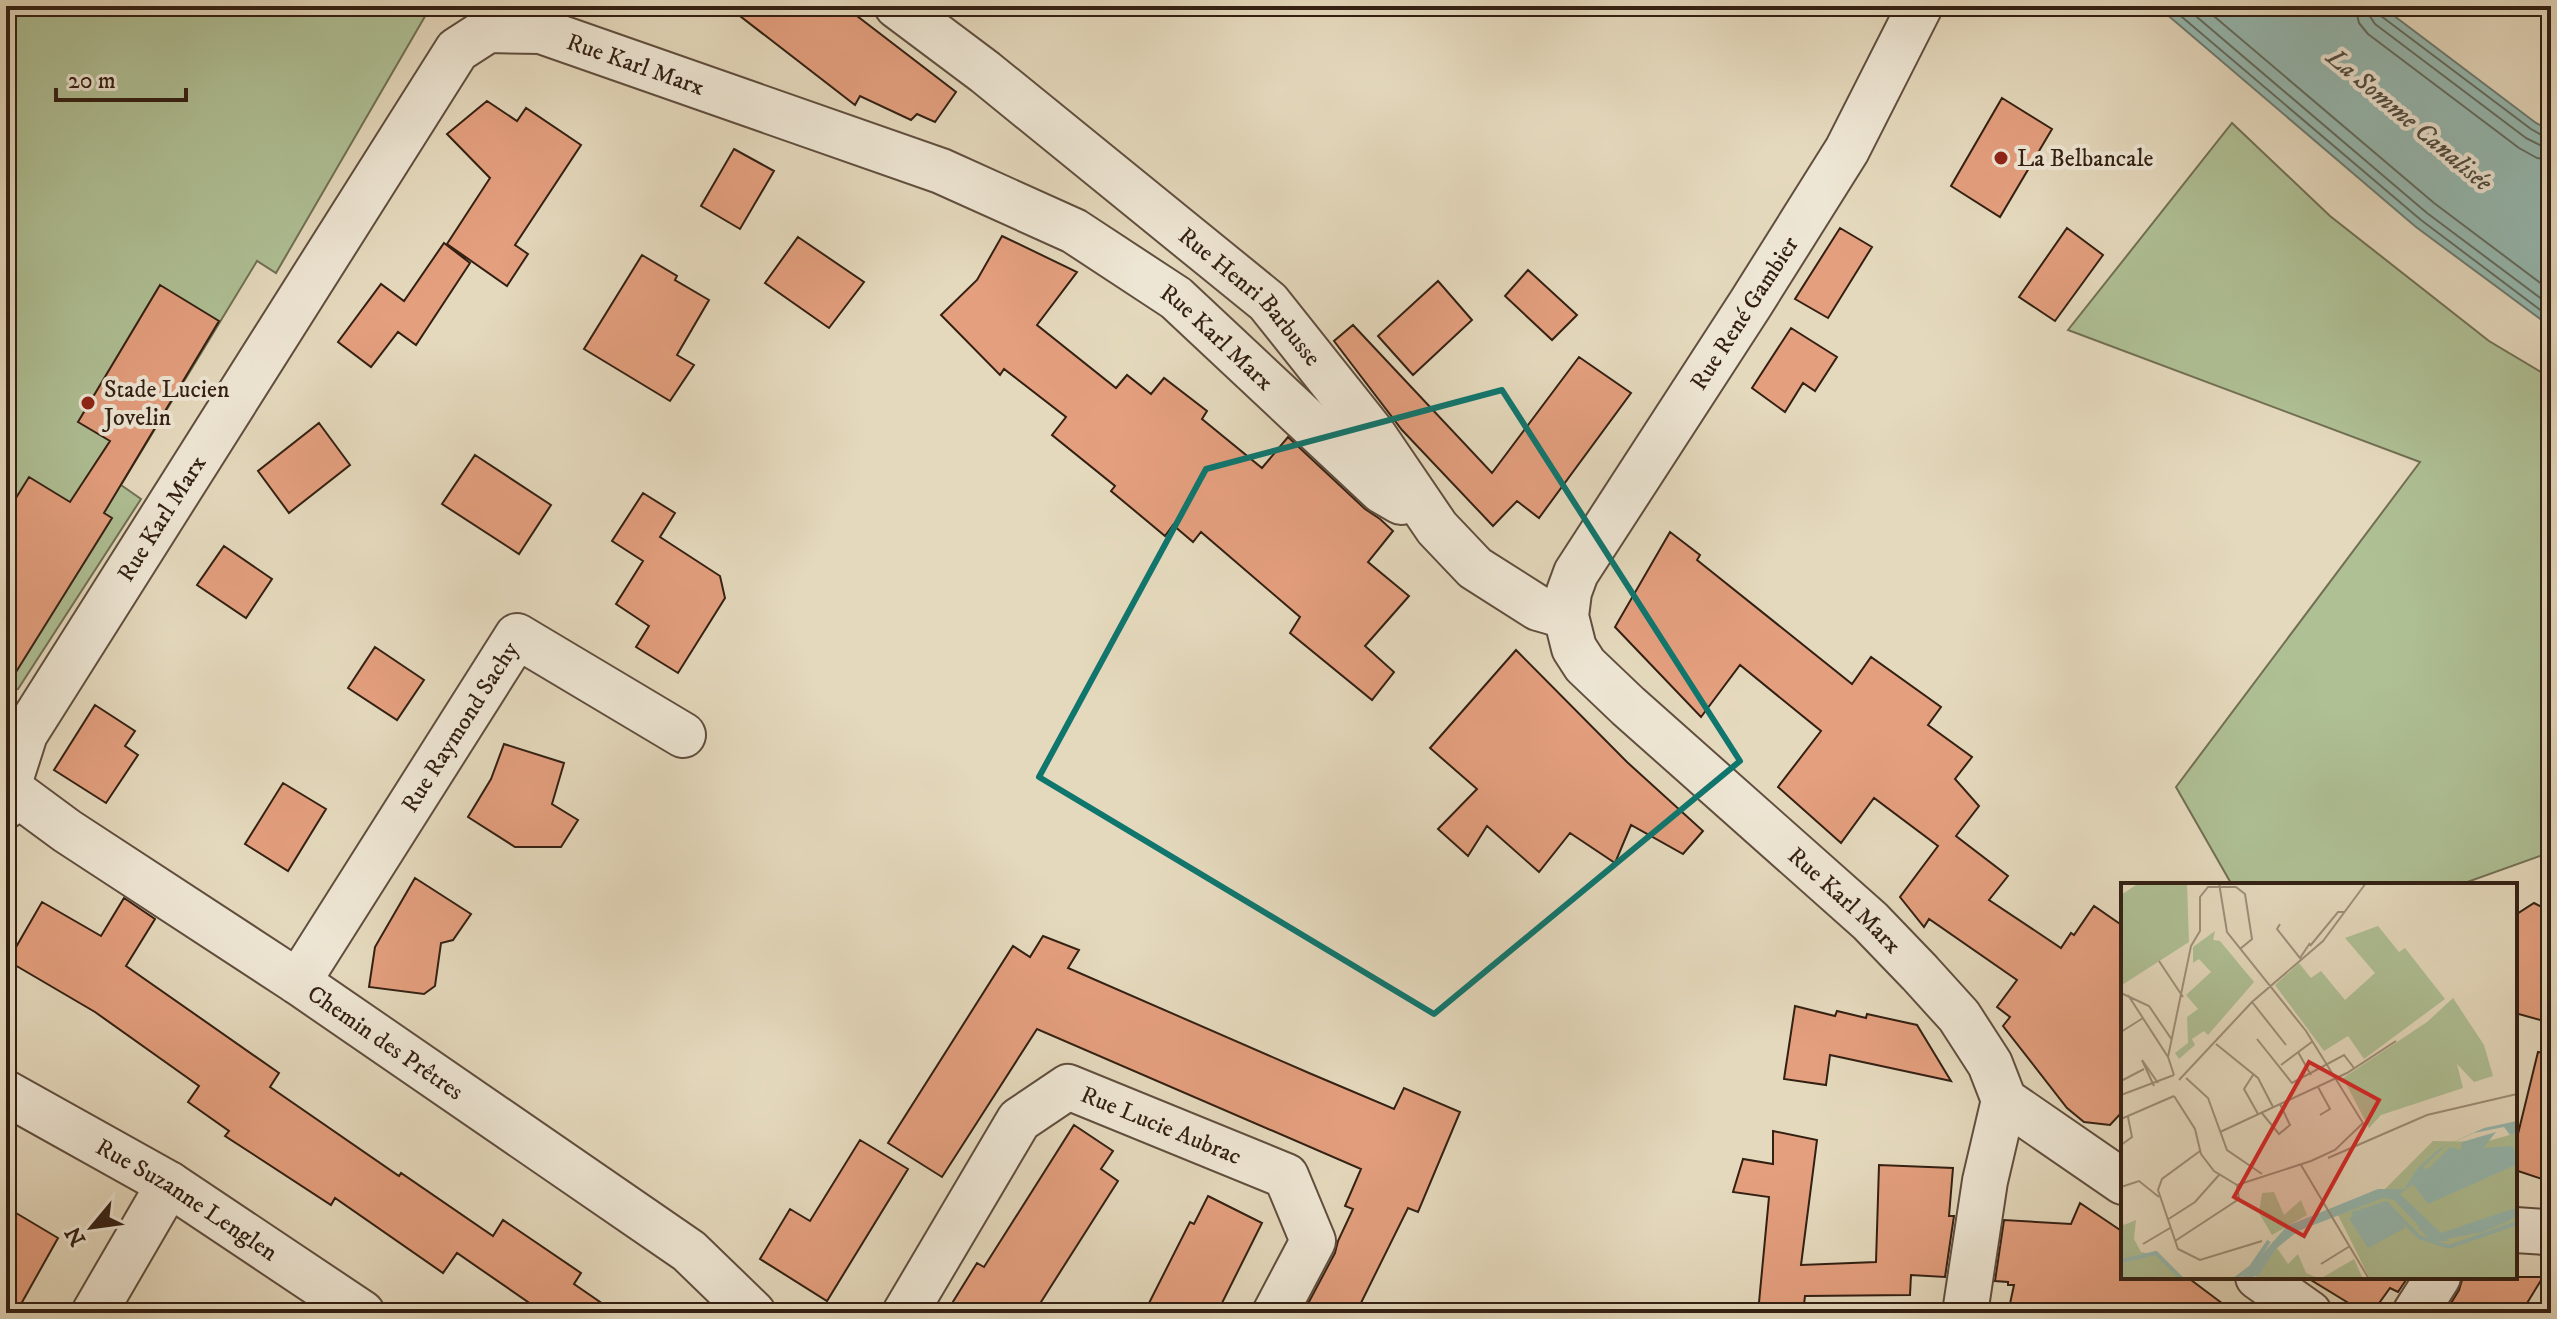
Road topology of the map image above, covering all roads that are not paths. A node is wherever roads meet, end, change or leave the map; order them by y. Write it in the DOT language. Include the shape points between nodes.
graph roads {
  1 [pos="897,6"];
  2 [pos="1920,6"];
  3 [pos="1415,497"];
  4 [pos="1566,616"];
  5 [pos="683,735"];
  6 [pos="7,793"];
  7 [pos="298,982"];
  8 [pos="6,1093"];
  9 [pos="2004,1100"];
  10 [pos="2121,1181"];
  11 [pos="169,1184"];
  12 [pos="2517,1230"];
  13 [pos="2551,1235"];
  14 [pos="2261,1279"];
  15 [pos="2437,1279"];
  16 [pos="94,1313"];
  17 [pos="362,1313"];
  18 [pos="753,1313"];
  19 [pos="905,1313"];
  20 [pos="1275,1313"];
  21 [pos="1965,1313"];
  22 [pos="2309,1313"];
  23 [pos="2415,1313"];
  1 -- 3 [label="street, Rue Henri Barbusse" via="1268,302 1373,434"];
  2 -- 4 [label="street, Rue René Gambier" via="1847,150 1576,573"];
  3 -- 4 [label="street, Rue Henri Barbusse" via="1475,568 1538,608"];
  3 -- 6 [label="street, Rue Karl Marx" via="1401,502 1382,491 1176,298 1074,231 941,171 541,31 488,30 457,50 25,734"];
  4 -- 9 [label="street, Rue Karl Marx" via="1574,648 1585,665 1870,921 1959,1016 1990,1064"];
  5 -- 7 [label="street, Rue Raymond Sachy" via="517,636"];
  6 -- 7 [label="street, Chemin des Prêtres"];
  7 -- 18 [label="street, Chemin des Prêtres" via="689,1251"];
  8 -- 11 [label="street, Rue Suzanne Lenglen"];
  9 -- 10 [label="street"];
  9 -- 21 [label="street" via="1985,1181"];
  11 -- 16 [label="street"];
  11 -- 17 [label="street, Rue Suzanne Lenglen"];
  12 -- 13 [label="street"];
  14 -- 22 [label="street"];
  15 -- 23 [label="street"];
  19 -- 20 [label="street, Rue Lucie Aubrac" via="1019,1120 1068,1087 1286,1176 1313,1241"];
}
